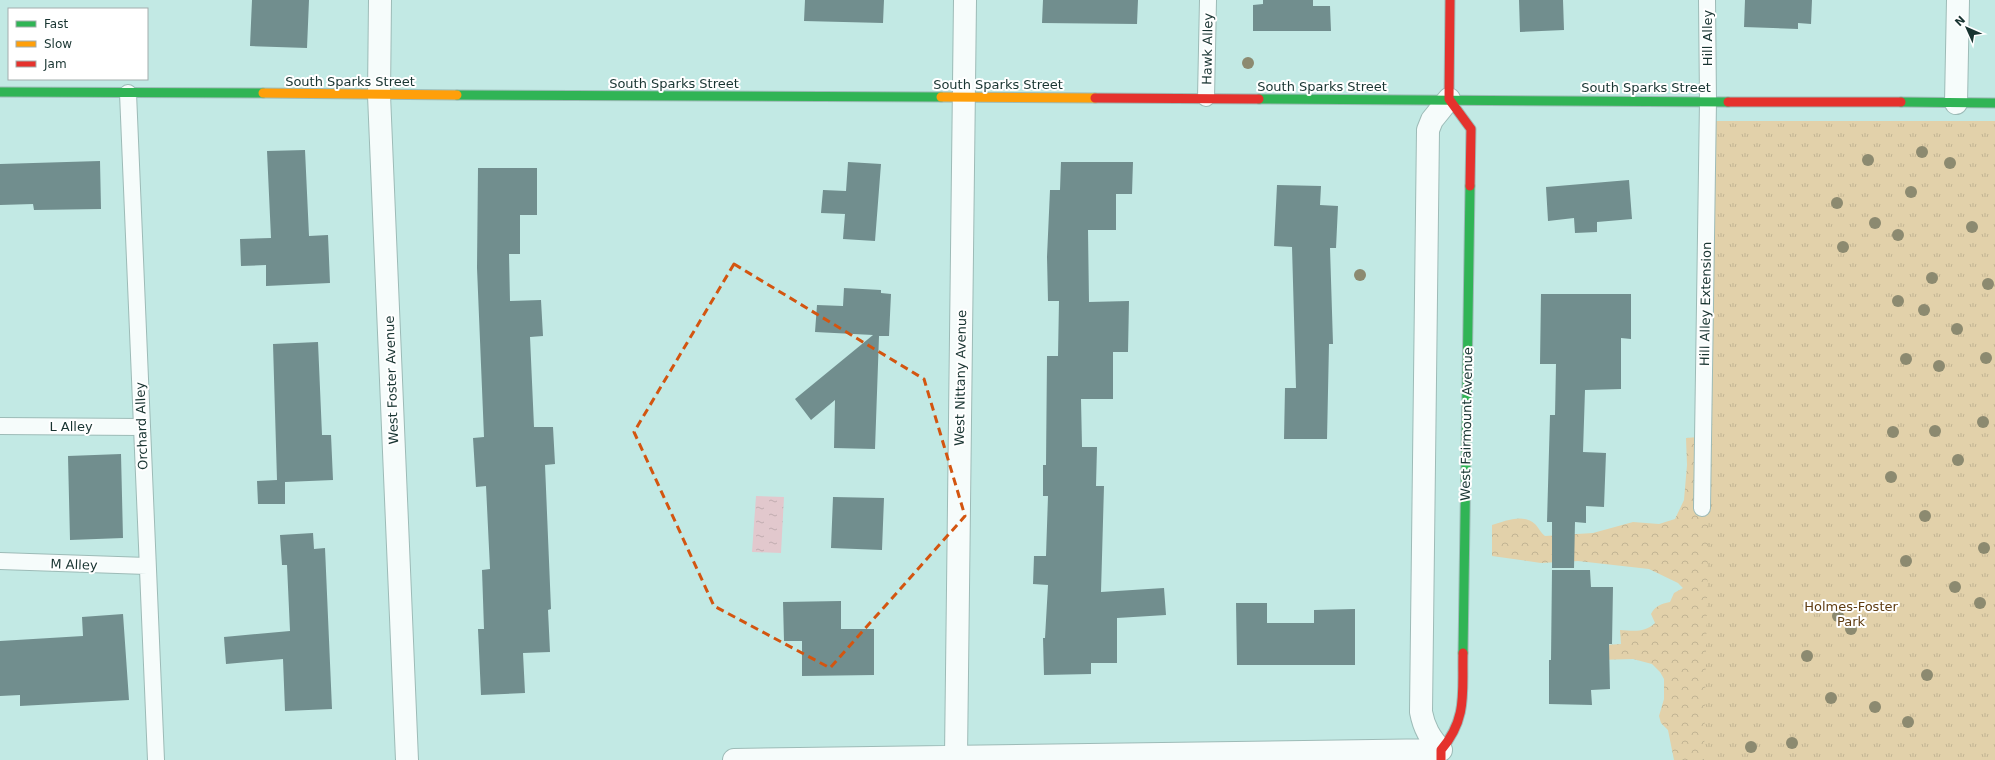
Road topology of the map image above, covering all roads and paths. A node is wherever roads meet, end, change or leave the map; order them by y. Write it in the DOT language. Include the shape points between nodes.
graph roads {
  1 [pos="380,0"];
  2 [pos="965,0"];
  3 [pos="1208,0"];
  4 [pos="1450,0"];
  5 [pos="1707,0"];
  6 [pos="1958,0"];
  7 [pos="0,92"];
  8 [pos="128,93"];
  9 [pos="379,95"];
  10 [pos="964,96"];
  11 [pos="1206,98"];
  12 [pos="1449,100"];
  13 [pos="1708,101"];
  14 [pos="1956,103"];
  15 [pos="1995,103"];
  16 [pos="0,426"];
  17 [pos="141,427"];
  18 [pos="1702,508"];
  19 [pos="0,561"];
  20 [pos="147,566"];
  21 [pos="1441,755"];
  22 [pos="956,757"];
  23 [pos="156,760"];
  24 [pos="407,760"];
  25 [pos="734,760"];
  1 -- 9 [label="street, West Foster Avenue"];
  2 -- 10 [label="street, West Nittany Avenue"];
  3 -- 11 [label="lane, Hawk Alley"];
  4 -- 12 [label="street"];
  5 -- 13 [label="lane, Hill Alley"];
  6 -- 14 [label="street"];
  7 -- 8 [label="street, South Sparks Street"];
  8 -- 9 [label="street, South Sparks Street"];
  8 -- 17 [label="lane, Orchard Alley"];
  9 -- 10 [label="street, South Sparks Street"];
  9 -- 24 [label="street, West Foster Avenue"];
  10 -- 11 [label="street, South Sparks Street"];
  10 -- 22 [label="street, West Nittany Avenue"];
  11 -- 12 [label="street, South Sparks Street"];
  12 -- 13 [label="street, South Sparks Street"];
  12 -- 21 [label="street" via="1432,120 1428,130 1427,162 1421,712 1424,727"];
  12 -- 21 [label="street, West Fairmount Avenue" via="1471,129 1462,712"];
  13 -- 14 [label="street, South Sparks Street"];
  13 -- 18 [label="lane, Hill Alley Extension"];
  14 -- 15 [label="street, South Sparks Street"];
  16 -- 17 [label="lane, L Alley"];
  17 -- 20 [label="lane, Orchard Alley"];
  19 -- 20 [label="lane, M Alley"];
  20 -- 23 [label="lane, Orchard Alley"];
  21 -- 22 [label="street"];
  22 -- 25 [label="street"];
}
